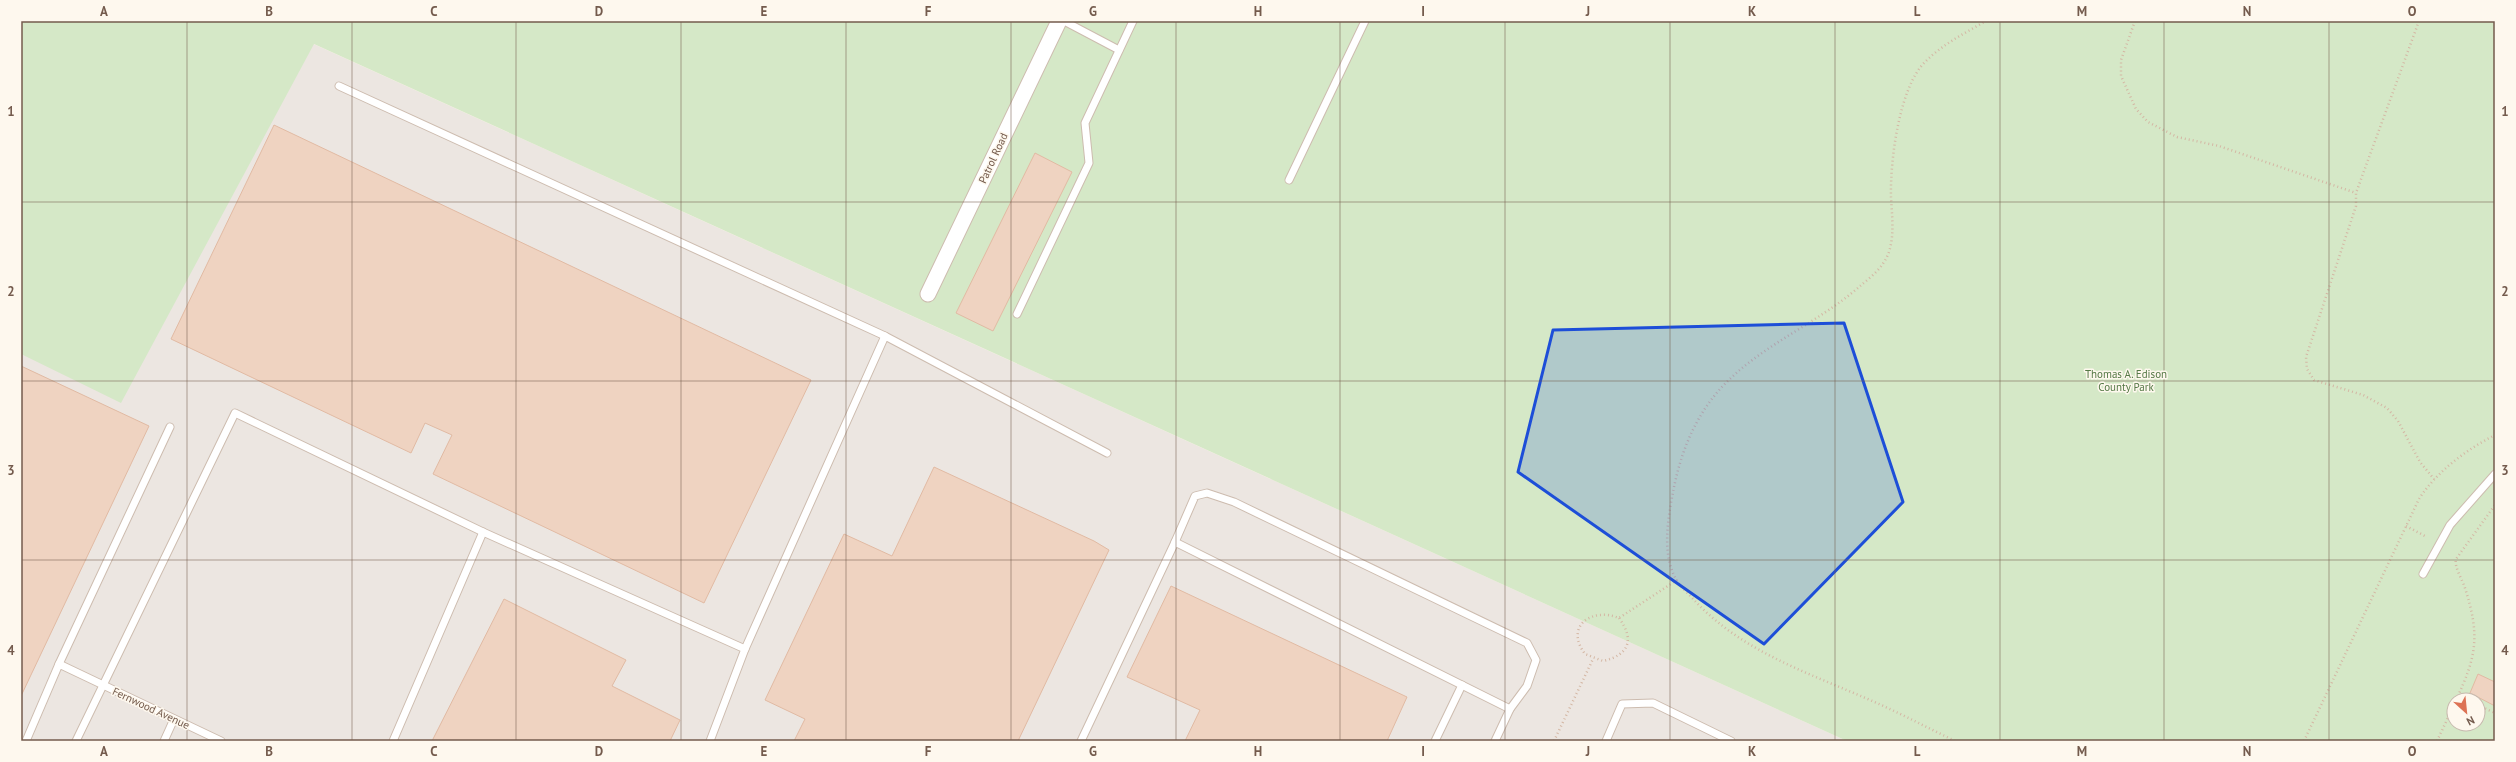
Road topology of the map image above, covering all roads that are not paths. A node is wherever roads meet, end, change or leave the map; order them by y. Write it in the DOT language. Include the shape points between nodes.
graph roads {
  1 [pos="1059,21"];
  2 [pos="1064,21"];
  3 [pos="1133,21"];
  4 [pos="1365,21"];
  5 [pos="1119,50"];
  6 [pos="339,86"];
  7 [pos="1288,180"];
  8 [pos="928,294"];
  9 [pos="1017,314"];
  10 [pos="885,336"];
  11 [pos="170,427"];
  12 [pos="1107,453"];
  13 [pos="2495,474"];
  14 [pos="483,532"];
  15 [pos="1175,542"];
  16 [pos="2423,574"];
  17 [pos="745,649"];
  18 [pos="59,664"];
  19 [pos="102,685"];
  20 [pos="1462,685"];
  21 [pos="1510,709"];
  22 [pos="174,719"];
  23 [pos="26,741"];
  24 [pos="76,741"];
  25 [pos="164,741"];
  26 [pos="221,741"];
  27 [pos="393,741"];
  28 [pos="710,741"];
  29 [pos="1081,741"];
  30 [pos="1435,741"];
  31 [pos="1495,741"];
  32 [pos="1606,741"];
  33 [pos="1731,741"];
  1 -- 8 [label="street, Patrol Road"];
  2 -- 5 [label="lane"];
  3 -- 5 [label="lane"];
  4 -- 7 [label="lane"];
  5 -- 9 [label="lane" via="1085,123 1089,163"];
  6 -- 10 [label="lane"];
  10 -- 12 [label="lane"];
  10 -- 17 [label="lane"];
  11 -- 18 [label="lane"];
  13 -- 16 [label="lane" via="2450,525"];
  14 -- 17 [label="lane"];
  14 -- 19 [label="lane" via="235,413"];
  14 -- 27 [label="lane"];
  15 -- 20 [label="lane"];
  15 -- 21 [label="lane" via="1196,496 1207,493 1234,502 1527,643 1536,660 1527,686"];
  15 -- 29 [label="lane"];
  17 -- 28 [label="lane"];
  18 -- 19 [label="lane, Fernwood Avenue"];
  18 -- 23 [label="lane"];
  19 -- 22 [label="lane, Fernwood Avenue"];
  19 -- 24 [label="lane"];
  20 -- 21 [label="lane"];
  20 -- 30 [label="lane"];
  21 -- 31 [label="lane"];
  22 -- 25 [label="lane"];
  22 -- 26 [label="lane, Fernwood Avenue"];
  32 -- 33 [label="lane" via="1622,704 1653,703"];
}
